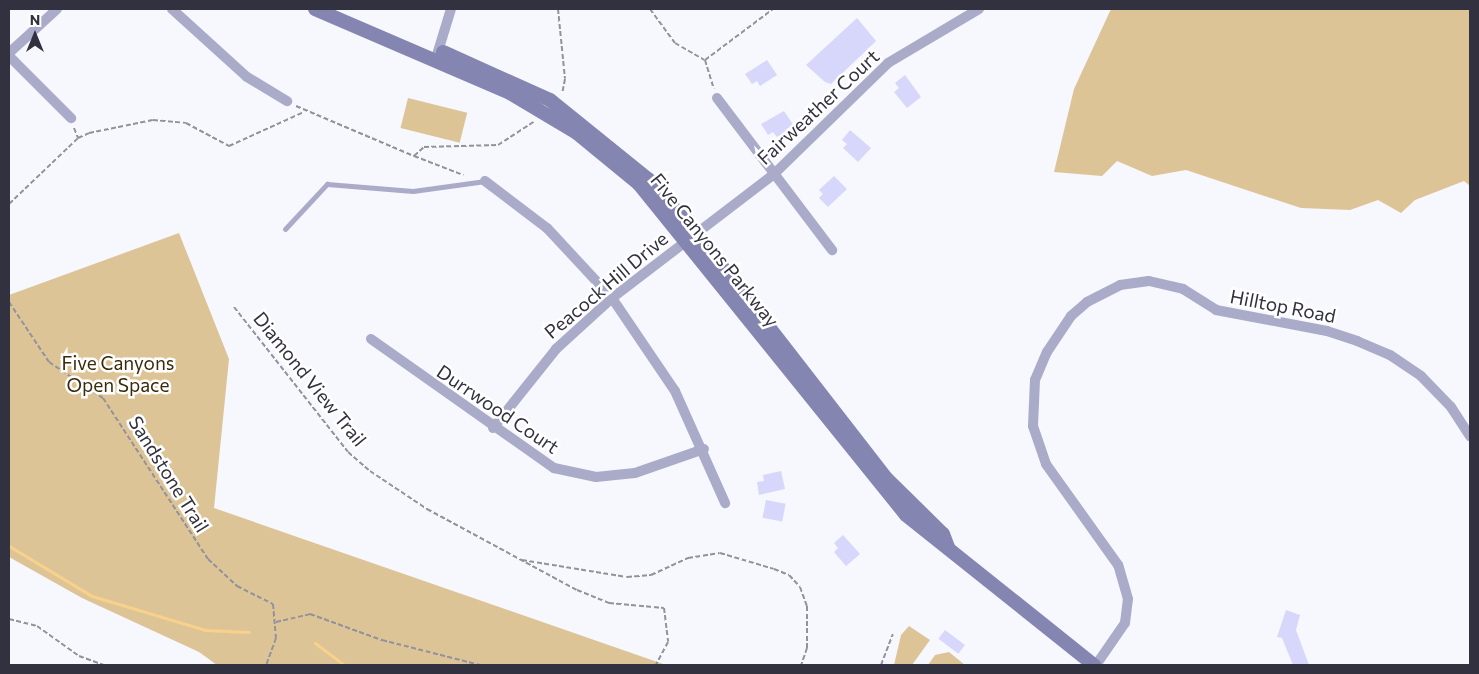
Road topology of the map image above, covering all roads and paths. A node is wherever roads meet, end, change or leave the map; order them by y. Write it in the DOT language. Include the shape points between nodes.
graph roads {
  1 [pos="57,9"];
  2 [pos="172,9"];
  3 [pos="315,9"];
  4 [pos="334,9"];
  5 [pos="451,9"];
  6 [pos="558,9"];
  7 [pos="650,9"];
  8 [pos="773,9"];
  9 [pos="979,9"];
  10 [pos="437,54"];
  11 [pos="9,55"];
  12 [pos="705,60"];
  13 [pos="717,98"];
  14 [pos="550,100"];
  15 [pos="287,101"];
  16 [pos="304,111"];
  17 [pos="542,112"];
  18 [pos="71,118"];
  19 [pos="414,156"];
  20 [pos="773,175"];
  21 [pos="485,181"];
  22 [pos="9,204"];
  23 [pos="284,229"];
  24 [pos="691,236"];
  25 [pos="832,250"];
  26 [pos="612,298"];
  27 [pos="9,302"];
  28 [pos="234,307"];
  29 [pos="371,339"];
  30 [pos="492,428"];
  31 [pos="1470,436"];
  32 [pos="704,449"];
  33 [pos="725,503"];
  34 [pos="519,560"];
  35 [pos="9,619"];
  36 [pos="276,622"];
  37 [pos="893,634"];
  38 [pos="9,651"];
  39 [pos="9,662"];
  40 [pos="104,665"];
  41 [pos="266,665"];
  42 [pos="480,665"];
  43 [pos="499,665"];
  44 [pos="508,665"];
  45 [pos="656,665"];
  46 [pos="801,665"];
  47 [pos="881,665"];
  48 [pos="1095,665"];
  1 -- 11 [label="street"];
  2 -- 15 [label="street" via="247,77"];
  3 -- 10 [label="main road, Five Canyons Parkway"];
  4 -- 10 [label="main road, Five Canyons Parkway"];
  5 -- 10 [label="street"];
  6 -- 14 [label="path" via="566,92"];
  7 -- 12 [label="path" via="675,42"];
  8 -- 12 [label="path"];
  9 -- 20 [label="street, Fairweather Court" via="888,63"];
  10 -- 14 [label="main road, Five Canyons Parkway"];
  10 -- 17 [label="main road, Five Canyons Parkway"];
  11 -- 18 [label="street"];
  12 -- 13 [label="path"];
  13 -- 20 [label="street"];
  14 -- 24 [label="main road, Five Canyons Parkway" via="613,147"];
  15 -- 16 [label="path"];
  16 -- 19 [label="path"];
  16 -- 22 [label="path" via="229,146 186,123 153,120 89,133 78,138"];
  17 -- 19 [label="path" via="498,145 424,146"];
  17 -- 24 [label="main road, Five Canyons Parkway" via="577,132 639,184"];
  19 -- 21 [label="path"];
  20 -- 24 [label="street, Fairweather Court"];
  20 -- 25 [label="street"];
  21 -- 23 [label="lane" via="413,191 327,184"];
  21 -- 26 [label="street" via="547,228"];
  24 -- 26 [label="street, Peacock Hill Drive"];
  24 -- 48 [label="main road, Five Canyons Parkway" via="887,479 943,534 948,546"];
  26 -- 30 [label="street, Peacock Hill Drive" via="556,349"];
  26 -- 32 [label="street" via="675,391"];
  27 -- 36 [label="path, Sandstone Trail" via="49,362 108,404 208,559 237,586 273,604"];
  28 -- 34 [label="path, Diamond View Trail" via="348,452 427,509"];
  29 -- 30 [label="street, Durrwood Court"];
  30 -- 32 [label="street, Durrwood Court" via="554,468 596,478 635,472"];
  31 -- 48 [label="street, Hilltop Road" via="1420,376 1390,355 1357,341 1327,331 1216,310 1183,289 1149,282 1120,285 1087,302 1071,316 1044,359 1036,380 1033,426 1046,464 1118,565 1128,599 1125,622"];
  32 -- 33 [label="street"];
  34 -- 45 [label="path, Diamond View Trail" via="609,603 664,608 668,642"];
  34 -- 46 [label="path, Diamond View Trail" via="627,576 650,575 688,558 720,553 789,574 800,587 807,606 807,648"];
  35 -- 40 [label="path" via="37,626 79,656"];
  36 -- 41 [label="path"];
  36 -- 42 [label="path" via="310,614 382,640"];
  37 -- 47 [label="path"];
  38 -- 39 [label="path"];
  43 -- 44 [label="path"];
}
